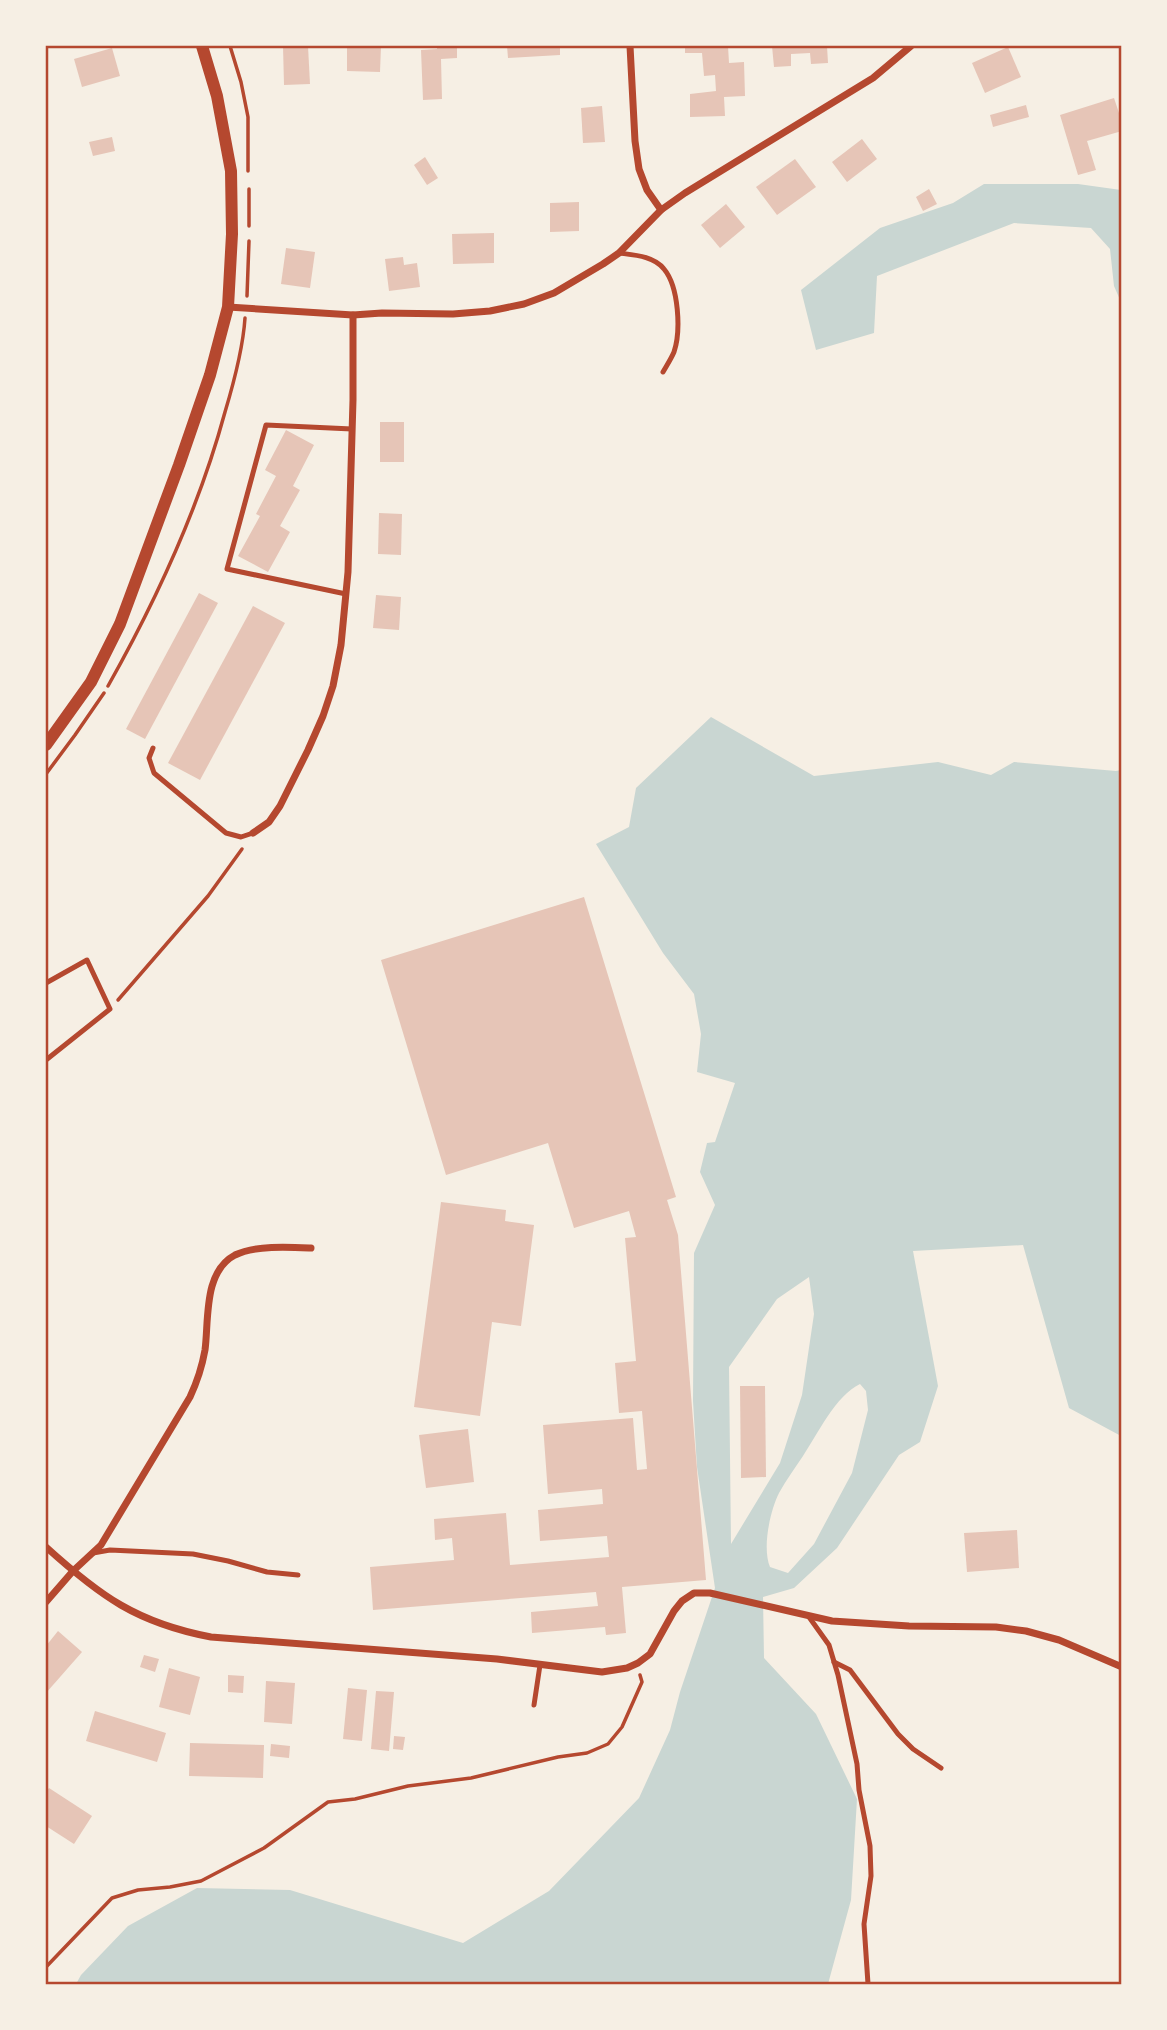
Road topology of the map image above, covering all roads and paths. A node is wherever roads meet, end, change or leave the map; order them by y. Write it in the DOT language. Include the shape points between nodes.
graph roads {
  1 [pos="202,46"];
  2 [pos="629,46"];
  3 [pos="911,46"];
  4 [pos="661,210"];
  5 [pos="619,253"];
  6 [pos="228,307"];
  7 [pos="352,315"];
  8 [pos="663,372"];
  9 [pos="352,429"];
  10 [pos="346,594"];
  11 [pos="46,745"];
  12 [pos="153,748"];
  13 [pos="253,833"];
  14 [pos="46,983"];
  15 [pos="110,1009"];
  16 [pos="46,1060"];
  17 [pos="311,1248"];
  18 [pos="46,1547"];
  19 [pos="93,1553"];
  20 [pos="73,1571"];
  21 [pos="298,1575"];
  22 [pos="46,1602"];
  23 [pos="809,1617"];
  24 [pos="834,1662"];
  25 [pos="638,1663"];
  26 [pos="540,1665"];
  27 [pos="1122,1667"];
  28 [pos="534,1704"];
  29 [pos="941,1769"];
  30 [pos="46,1967"];
  31 [pos="868,1984"];
  1 -- 6 [label="street" via="231,171"];
  2 -- 4 [label="street" via="639,169"];
  3 -- 4 [label="street" via="873,78"];
  4 -- 5 [label="street"];
  5 -- 7 [label="street" via="555,293 524,304 478,312"];
  5 -- 8 [label="lane" via="645,257 663,267 673,284 677,337"];
  6 -- 7 [label="street"];
  6 -- 11 [label="street" via="210,375 120,624 91,682"];
  7 -- 9 [label="street"];
  9 -- 10 [label="street"];
  9 -- 10 [label="lane" via="266,425 227,569"];
  10 -- 13 [label="street" via="341,645 323,716 280,806 269,822"];
  12 -- 13 [label="lane" via="149,758 154,773 226,833"];
  13 -- 15 [label="path" via="208,896"];
  14 -- 15 [label="lane" via="88,960"];
  15 -- 16 [label="lane"];
  17 -- 19 [label="street" via="279,1246 252,1251 235,1255 222,1266 210,1298 200,1375 111,1531"];
  18 -- 20 [label="street"];
  19 -- 20 [label="street"];
  19 -- 21 [label="lane" via="193,1554"];
  20 -- 22 [label="street"];
  20 -- 26 [label="street" via="124,1607 185,1632"];
  23 -- 24 [label="lane" via="830,1646"];
  23 -- 25 [label="street" via="694,1593 674,1611 650,1654"];
  23 -- 27 [label="street" via="873,1625 1026,1631"];
  24 -- 29 [label="lane" via="850,1670 905,1741"];
  24 -- 31 [label="lane" via="870,1846 864,1924"];
  25 -- 26 [label="street" via="601,1672"];
  25 -- 30 [label="path" via="642,1682 622,1727 608,1744 587,1753 471,1778 328,1802 264,1848 201,1881 112,1898"];
  26 -- 28 [label="lane"];
}
